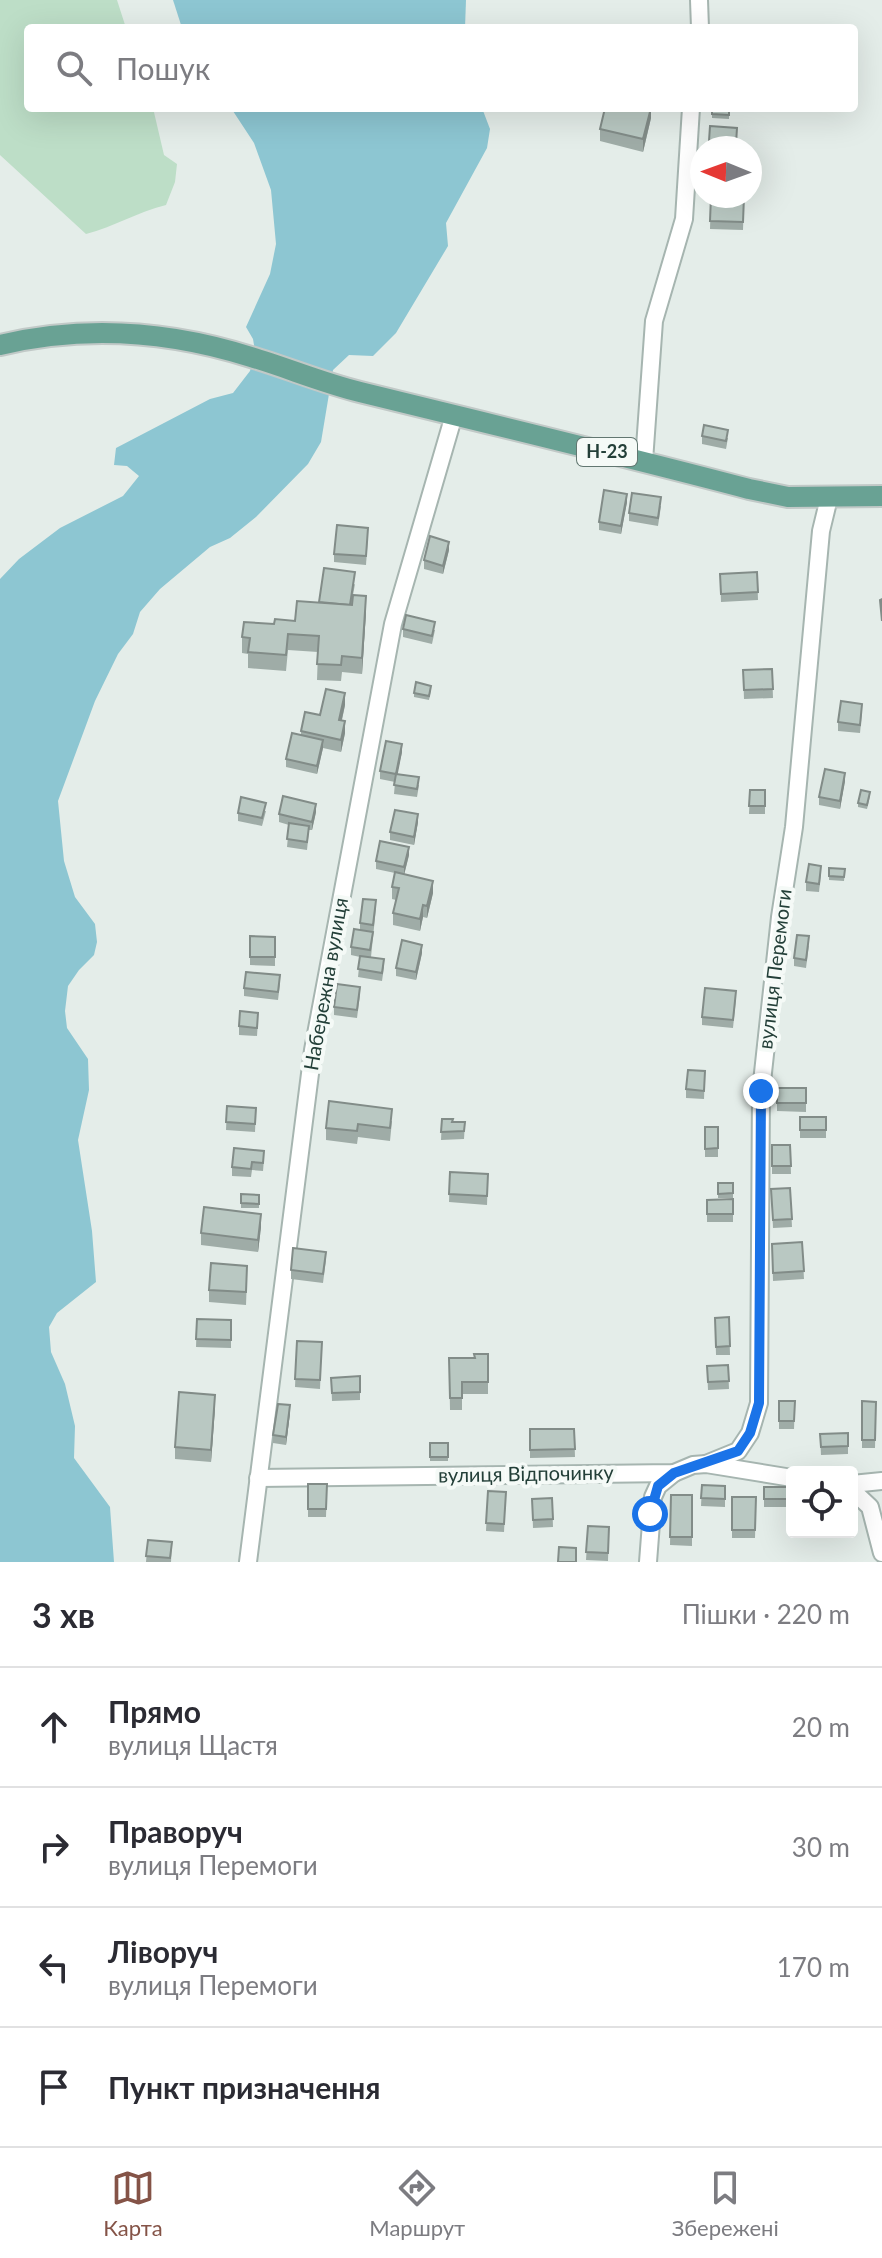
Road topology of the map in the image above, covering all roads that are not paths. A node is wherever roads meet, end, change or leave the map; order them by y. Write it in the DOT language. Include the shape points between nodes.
graph roads {
  1 [pos="699,0"];
  2 [pos="700,24"];
  3 [pos="691,112"];
  4 [pos="0,345"];
  5 [pos="454,415"];
  6 [pos="644,461"];
  7 [pos="882,496"];
  8 [pos="829,498"];
  9 [pos="706,1464"];
  10 [pos="674,1473"];
  11 [pos="786,1477"];
  12 [pos="258,1478"];
  13 [pos="882,1481"];
  14 [pos="858,1483"];
  15 [pos="858,1496"];
  16 [pos="882,1553"];
  17 [pos="248,1562"];
  18 [pos="648,1562"];
  1 -- 2 [label="street"];
  3 -- 6 [label="street" via="684,219 654,321"];
  4 -- 5 [label="main road, Н-23" via="99,332 194,342 334,386"];
  5 -- 6 [label="main road, Н-23"];
  5 -- 12 [label="street, Набережна вулиця" via="393,624 313,1050"];
  6 -- 8 [label="main road, Н-23" via="775,494"];
  7 -- 8 [label="main road, Н-23"];
  8 -- 9 [label="street, вулиця Перемоги" via="821,531 794,827 761,1091 759,1403 738,1451"];
  9 -- 10 [label="street, вулиця Відпочинку"];
  9 -- 11 [label="street, вулиця Відпочинку"];
  10 -- 12 [label="street, вулиця Відпочинку"];
  10 -- 18 [label="street" via="653,1497"];
  12 -- 17 [label="street, Набережна вулиця"];
  13 -- 14 [label="street"];
  15 -- 16 [label="street" via="870,1507"];
}
